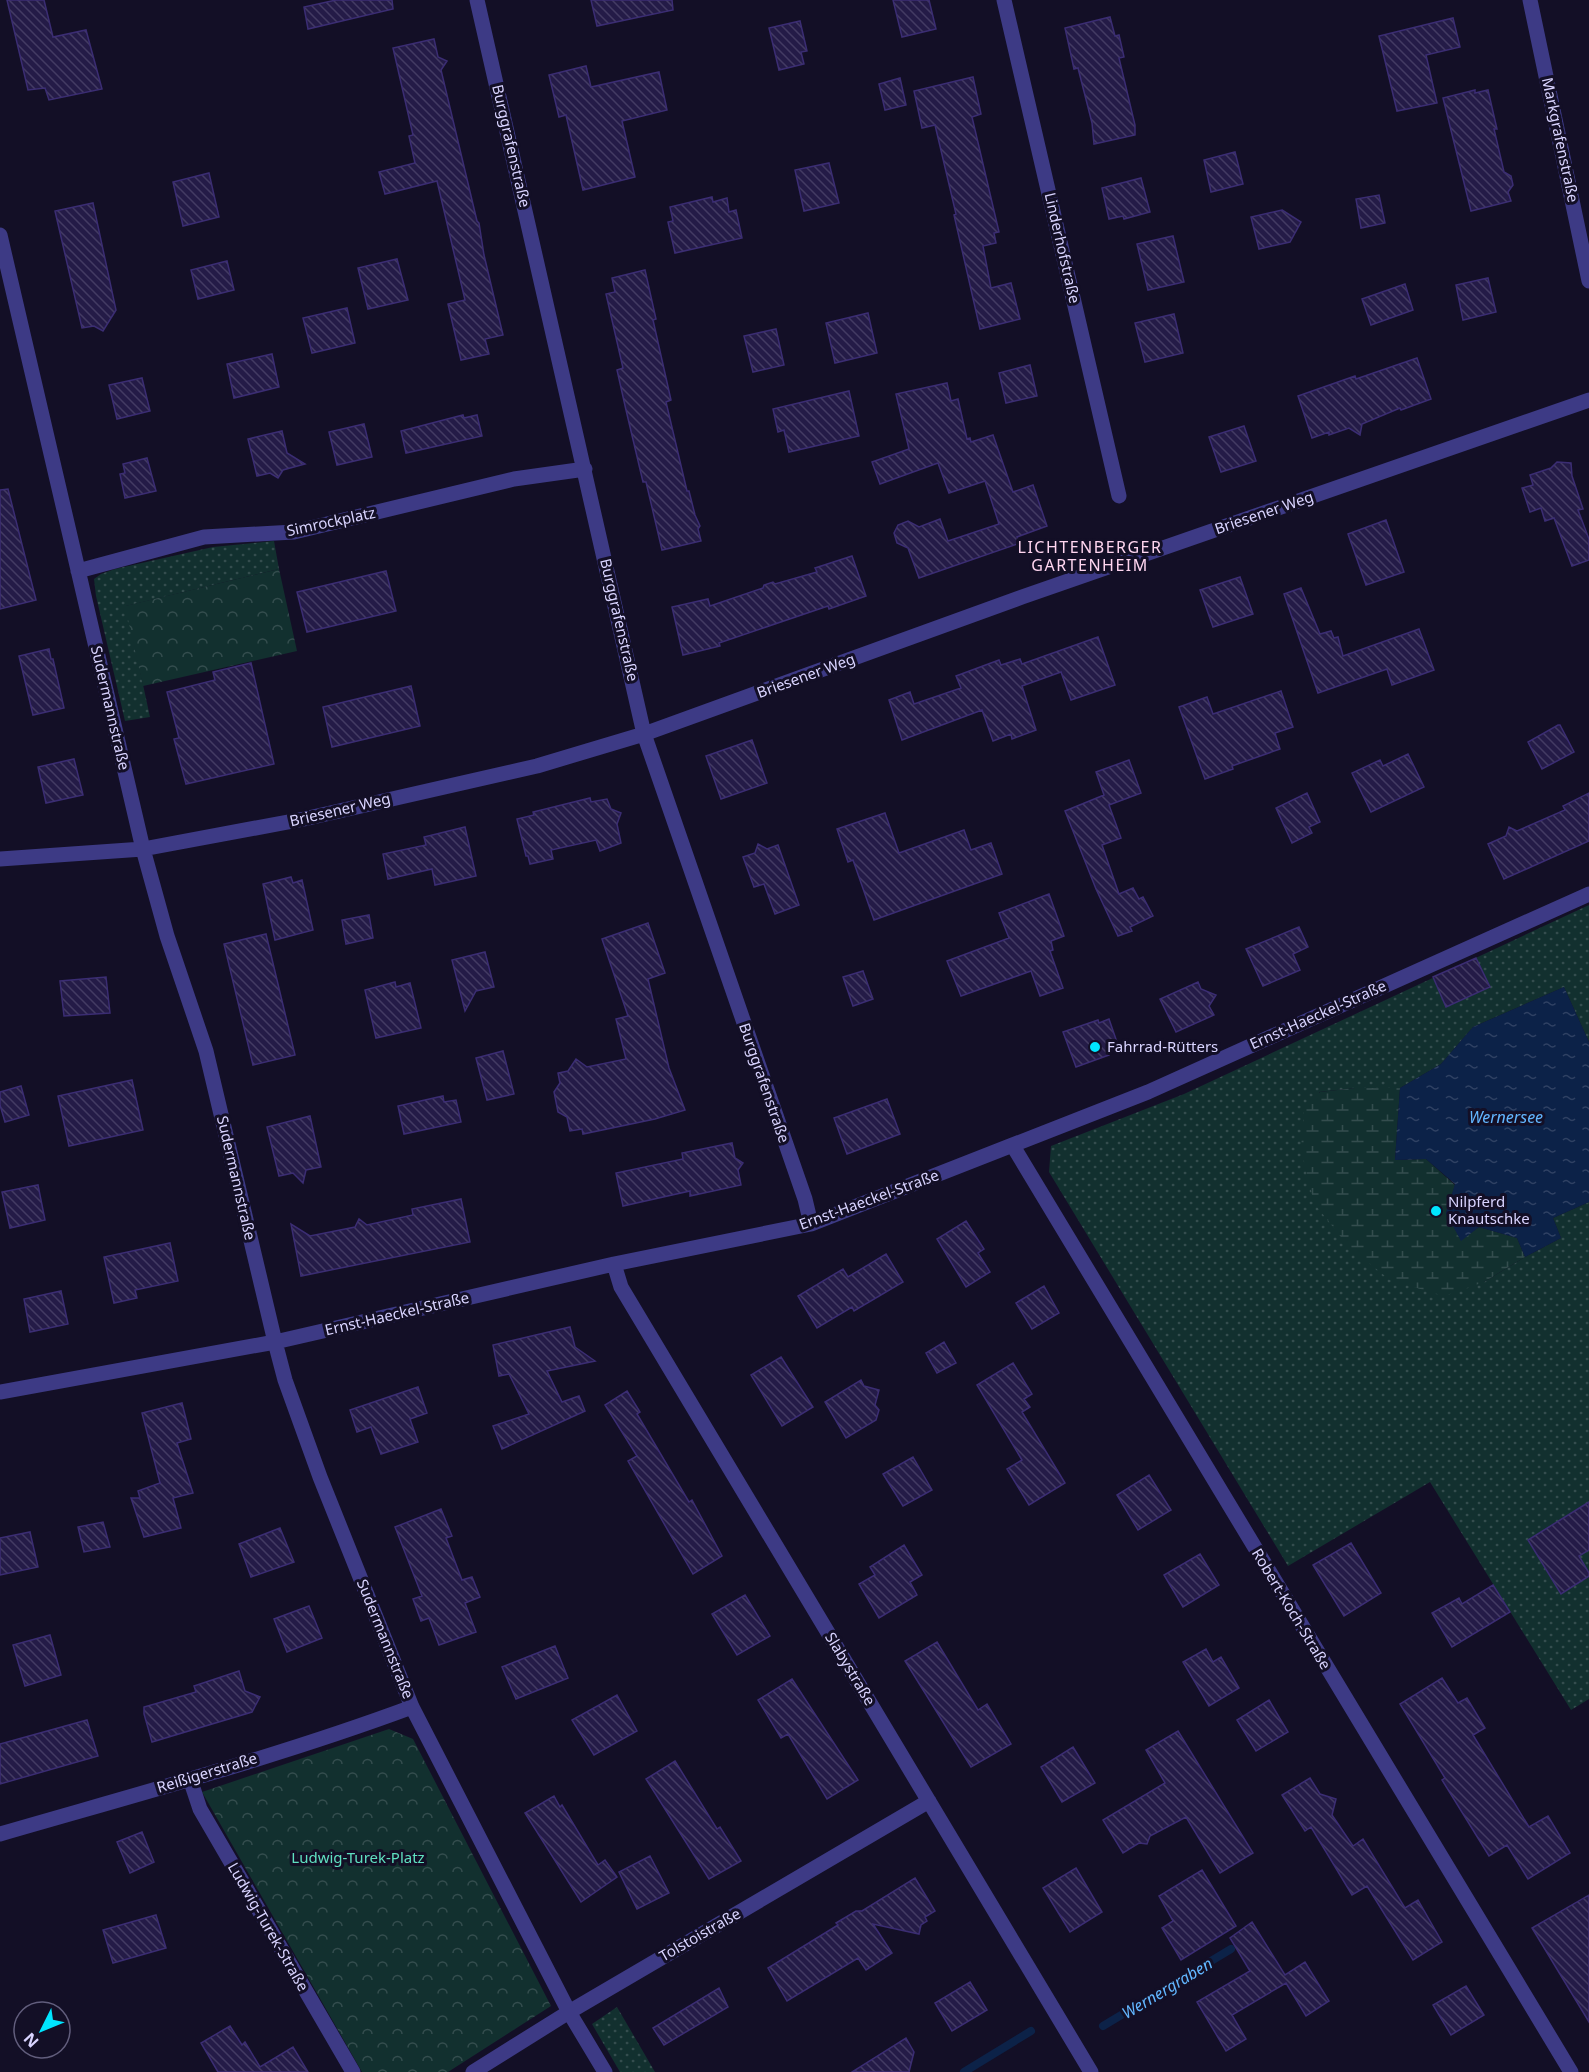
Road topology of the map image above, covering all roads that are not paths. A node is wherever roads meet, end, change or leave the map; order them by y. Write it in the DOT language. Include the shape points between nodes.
graph roads {
  1 [pos="477,0"];
  2 [pos="1004,0"];
  3 [pos="1530,0"];
  4 [pos="0,235"];
  5 [pos="1589,281"];
  6 [pos="1589,400"];
  7 [pos="585,469"];
  8 [pos="1119,496"];
  9 [pos="78,572"];
  10 [pos="644,734"];
  11 [pos="143,849"];
  12 [pos="0,859"];
  13 [pos="1589,894"];
  14 [pos="1013,1146"];
  15 [pos="811,1224"];
  16 [pos="614,1264"];
  17 [pos="275,1342"];
  18 [pos="0,1392"];
  19 [pos="412,1707"];
  20 [pos="190,1779"];
  21 [pos="929,1801"];
  22 [pos="0,1834"];
  23 [pos="569,2012"];
  24 [pos="353,2072"];
  25 [pos="473,2072"];
  26 [pos="605,2072"];
  27 [pos="1091,2072"];
  28 [pos="1571,2072"];
  1 -- 7 [label="street, Burggrafenstraße"];
  2 -- 8 [label="street, Linderhofstraße"];
  3 -- 5 [label="street, Markgrafenstraße"];
  4 -- 9 [label="street, Sudermannstraße"];
  6 -- 10 [label="street, Briesener Weg" via="1053,586"];
  7 -- 9 [label="street, Simrockplatz" via="514,479 294,532 204,537"];
  7 -- 10 [label="street, Burggrafenstraße"];
  9 -- 11 [label="street, Sudermannstraße"];
  10 -- 11 [label="street, Briesener Weg" via="537,766 304,819"];
  10 -- 15 [label="street, Burggrafenstraße"];
  11 -- 12 [label="street, Briesener Weg"];
  11 -- 17 [label="street, Sudermannstraße" via="206,1051"];
  13 -- 14 [label="street, Ernst-Haeckel-Straße" via="1148,1092"];
  14 -- 15 [label="street, Ernst-Haeckel-Straße"];
  14 -- 28 [label="street, Robert-Koch-Straße"];
  15 -- 16 [label="street, Ernst-Haeckel-Straße"];
  16 -- 17 [label="street, Ernst-Haeckel-Straße"];
  16 -- 21 [label="street, Slabystraße" via="621,1287"];
  17 -- 18 [label="street, Ernst-Haeckel-Straße"];
  17 -- 19 [label="street, Sudermannstraße" via="321,1477"];
  19 -- 20 [label="street, Reißigerstraße"];
  19 -- 23 [label="street, Sudermannstraße"];
  20 -- 22 [label="street, Reißigerstraße"];
  20 -- 24 [label="street, Ludwig-Turek-Straße" via="200,1809"];
  21 -- 23 [label="street, Tolstoistraße"];
  21 -- 27 [label="street, Slabystraße"];
  23 -- 25 [label="street, Tolstoistraße"];
  23 -- 26 [label="street, Sudermannstraße"];
}
